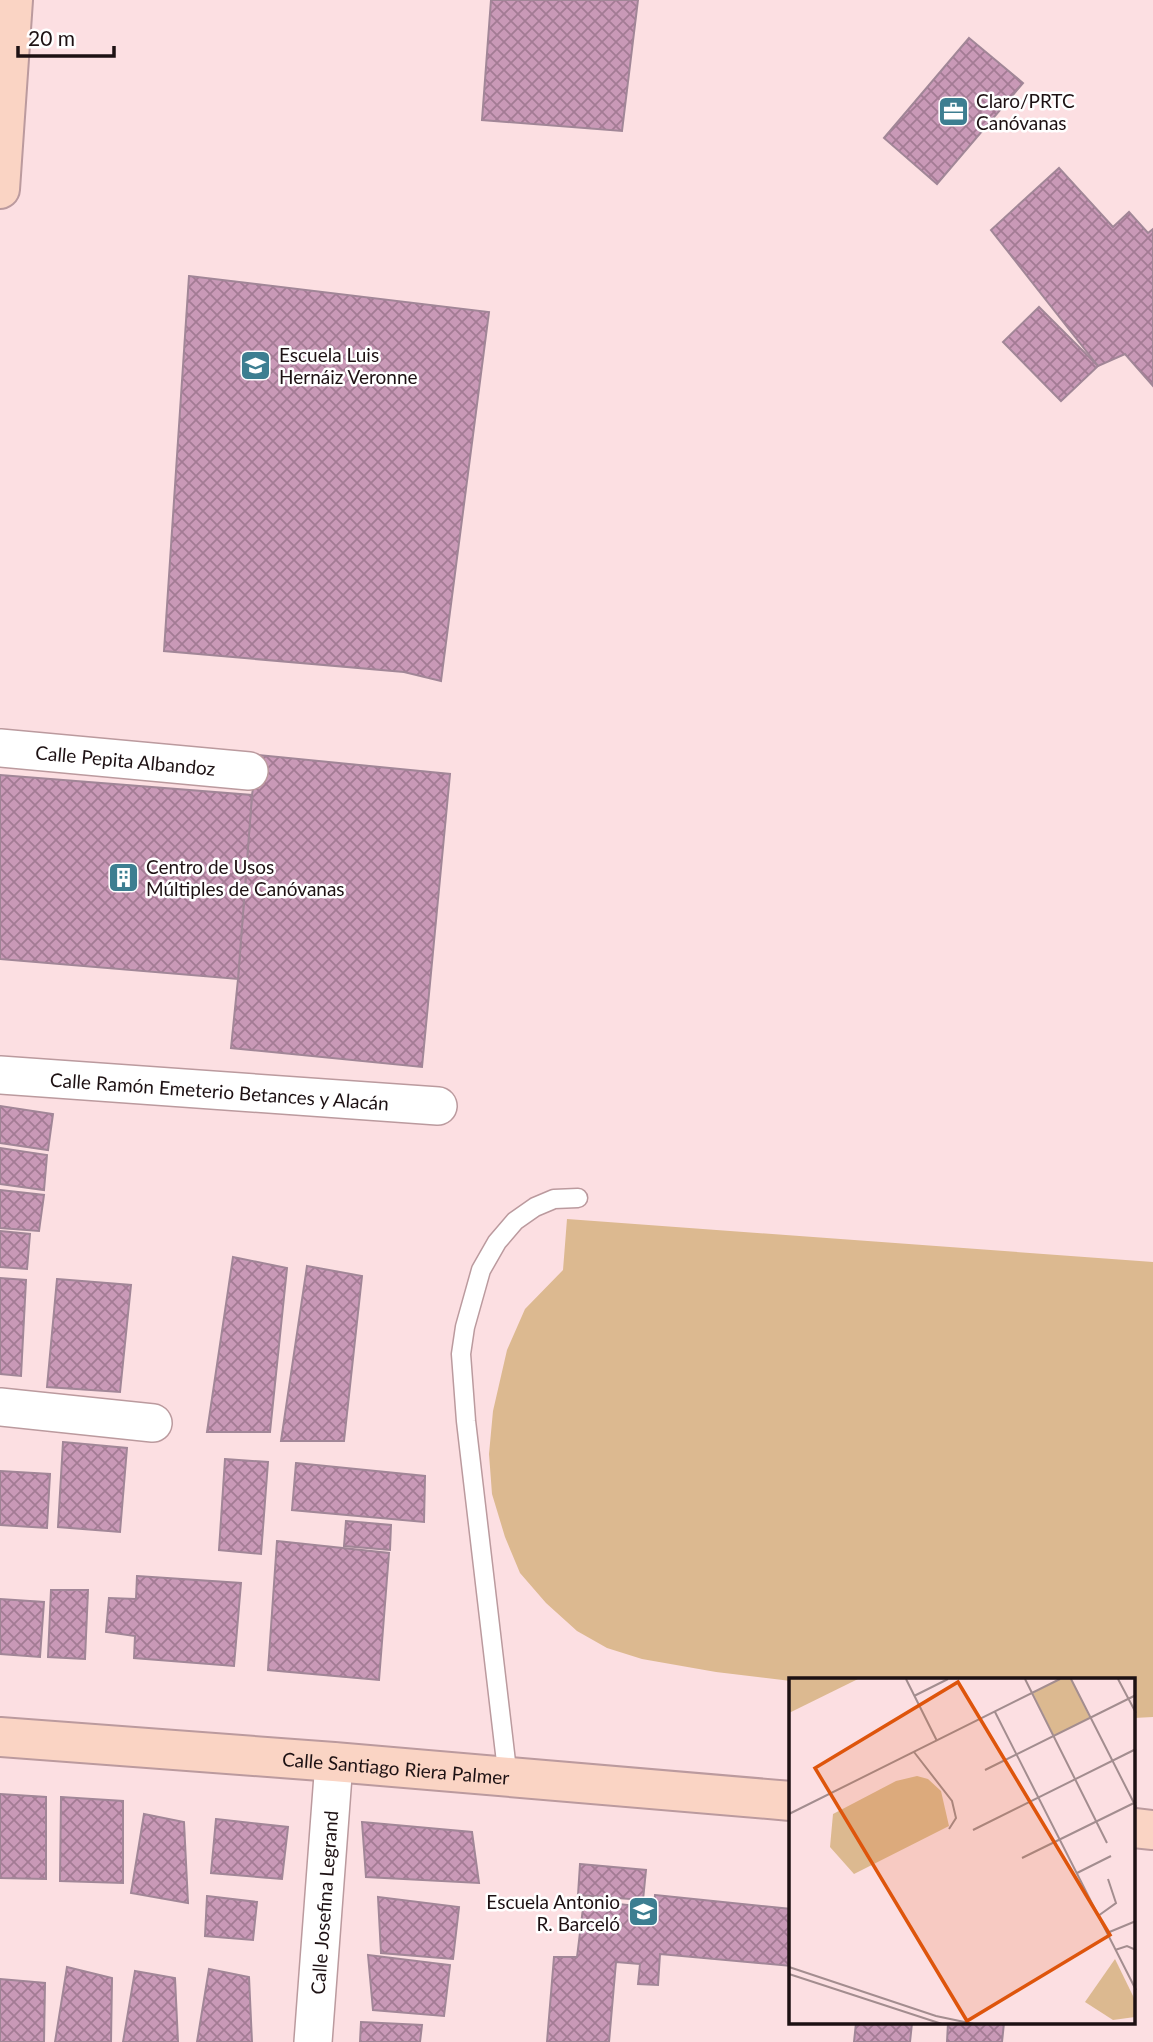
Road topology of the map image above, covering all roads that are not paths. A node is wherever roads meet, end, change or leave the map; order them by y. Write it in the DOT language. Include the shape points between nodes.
graph roads {
  1 [pos="8,14"];
  2 [pos="1,165"];
  3 [pos="0,748"];
  4 [pos="249,771"];
  5 [pos="0,1074"];
  6 [pos="439,1106"];
  7 [pos="578,1198"];
  8 [pos="0,1407"];
  9 [pos="153,1423"];
  10 [pos="0,1737"];
  11 [pos="334,1762"];
  12 [pos="508,1779"];
  13 [pos="789,1801"];
  14 [pos="313,2042"];
  1 -- 2 [label="street"];
  3 -- 4 [label="street, Calle Pepita Albandoz"];
  5 -- 6 [label="street, Calle Ramón Emeterio Betances y Alacán"];
  7 -- 12 [label="lane" via="554,1199 535,1207 514,1221 497,1242 478,1280 461,1354"];
  8 -- 9 [label="street"];
  10 -- 11 [label="street, Calle Santiago Riera Palmer"];
  11 -- 12 [label="street, Calle Santiago Riera Palmer"];
  11 -- 14 [label="street, Calle Josefina Legrand"];
  12 -- 13 [label="street, Calle Santiago Riera Palmer"];
}
